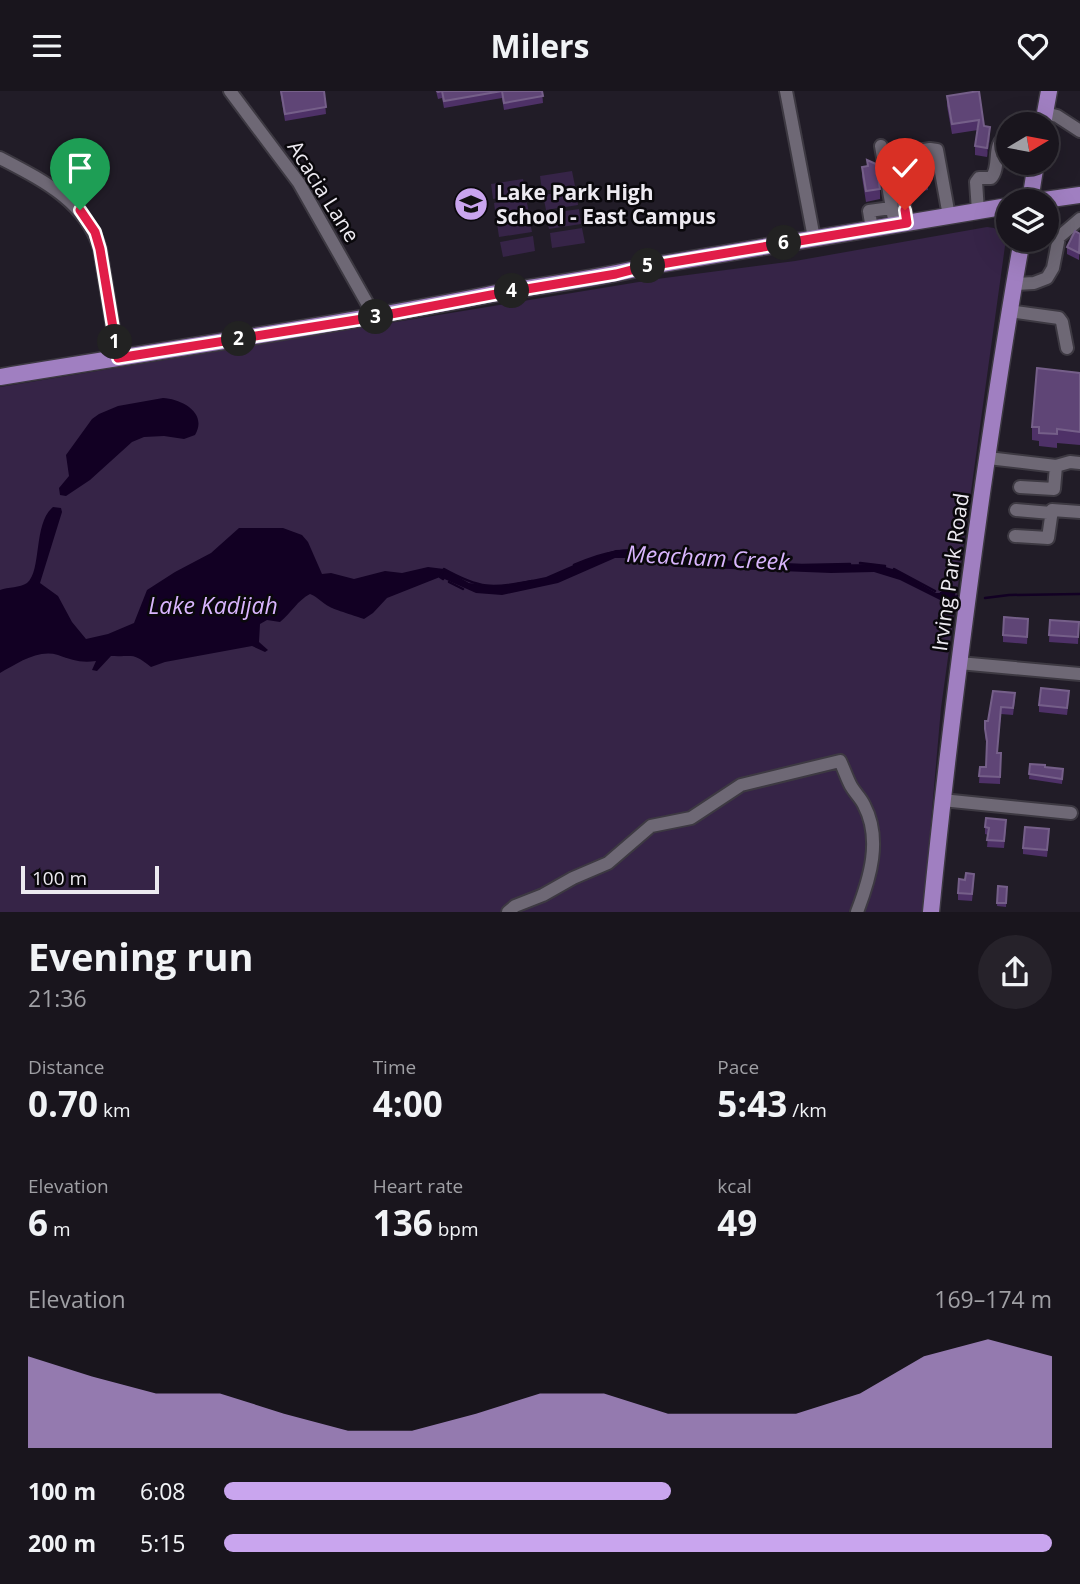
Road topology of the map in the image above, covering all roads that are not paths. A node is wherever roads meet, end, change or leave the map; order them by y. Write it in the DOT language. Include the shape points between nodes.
graph roads {
  1 [pos="230,91"];
  2 [pos="786,91"];
  3 [pos="1049,91"];
  4 [pos="1045,112"];
  5 [pos="1059,117"];
  6 [pos="1080,131"];
  7 [pos="881,146"];
  8 [pos="0,157"];
  9 [pos="996,164"];
  10 [pos="1080,195"];
  11 [pos="1059,198"];
  12 [pos="891,208"];
  13 [pos="996,208"];
  14 [pos="978,211"];
  15 [pos="949,216"];
  16 [pos="1080,219"];
  17 [pos="901,224"];
  18 [pos="872,229"];
  19 [pos="1059,233"];
  20 [pos="814,238"];
  21 [pos="1020,252"];
  22 [pos="1053,252"];
  23 [pos="1014,284"];
  24 [pos="1009,310"];
  25 [pos="375,317"];
  26 [pos="1067,348"];
  27 [pos="118,358"];
  28 [pos="0,377"];
  29 [pos="988,458"];
  30 [pos="1080,463"];
  31 [pos="1056,466"];
  32 [pos="1020,487"];
  33 [pos="1054,489"];
  34 [pos="1016,510"];
  35 [pos="1051,512"];
  36 [pos="1080,512"];
  37 [pos="1015,536"];
  38 [pos="959,663"];
  39 [pos="1080,674"];
  40 [pos="942,800"];
  41 [pos="1071,813"];
  42 [pos="508,912"];
  43 [pos="857,912"];
  44 [pos="931,912"];
  1 -- 25 [label="street, Acacia Lane" via="299,183"];
  2 -- 20 [label="street"];
  3 -- 4 [label="main road"];
  5 -- 6 [label="street"];
  7 -- 12 [label="street"];
  8 -- 27 [label="street" via="66,196 95,232"];
  9 -- 14 [label="street" via="991,178 976,182"];
  10 -- 11 [label="main road"];
  12 -- 17 [label="street"];
  12 -- 18 [label="street" via="869,211"];
  13 -- 14 [label="main road"];
  14 -- 15 [label="main road"];
  15 -- 17 [label="main road"];
  15 -- 17 [label="street" via="937,151 930,149 900,154 896,159"];
  16 -- 19 [label="street"];
  17 -- 18 [label="main road"];
  18 -- 20 [label="main road"];
  20 -- 25 [label="main road"];
  21 -- 23 [label="main road, Irving Park Road"];
  22 -- 23 [label="street" via="1053,268 1047,278"];
  23 -- 24 [label="main road, Irving Park Road"];
  24 -- 26 [label="street" via="1059,318"];
  24 -- 29 [label="main road, Irving Park Road"];
  25 -- 27 [label="main road"];
  27 -- 28 [label="main road"];
  29 -- 31 [label="street"];
  29 -- 38 [label="main road, Irving Park Road"];
  30 -- 31 [label="street"];
  31 -- 33 [label="street"];
  32 -- 33 [label="street"];
  33 -- 35 [label="street"];
  34 -- 35 [label="street"];
  35 -- 36 [label="street"];
  35 -- 37 [label="street" via="1048,538"];
  38 -- 39 [label="street"];
  38 -- 40 [label="main road, Irving Park Road"];
  40 -- 41 [label="street"];
  40 -- 44 [label="main road, Irving Park Road"];
  42 -- 43 [label="street" via="608,863 651,826 691,818 741,785 840,761 871,823 871,877"];
}
